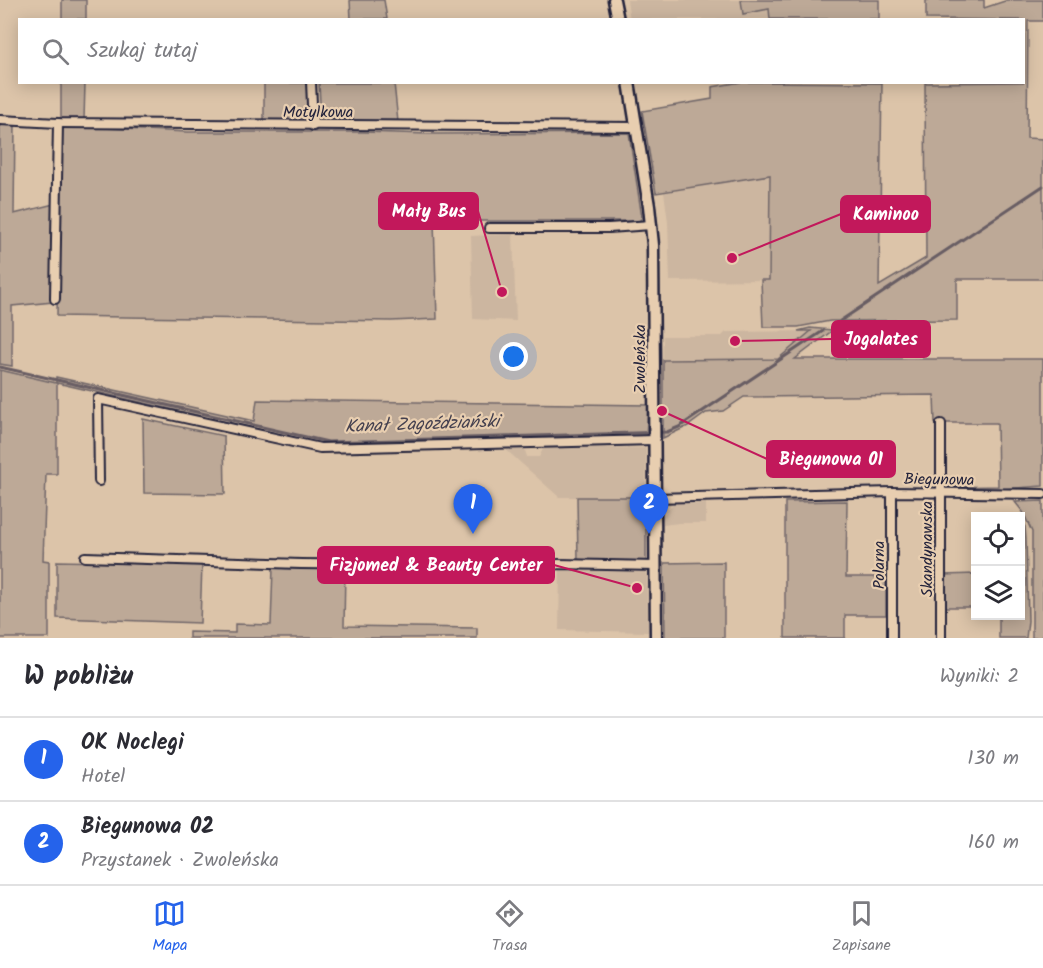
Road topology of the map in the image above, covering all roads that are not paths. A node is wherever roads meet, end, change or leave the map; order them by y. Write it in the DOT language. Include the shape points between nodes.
graph roads {
  1 [pos="614,0"];
  2 [pos="618,18"];
  3 [pos="311,84"];
  4 [pos="629,84"];
  5 [pos="0,120"];
  6 [pos="58,123"];
  7 [pos="313,126"];
  8 [pos="637,127"];
  9 [pos="651,225"];
  10 [pos="489,228"];
  11 [pos="55,299"];
  12 [pos="941,424"];
  13 [pos="655,434"];
  14 [pos="99,481"];
  15 [pos="892,492"];
  16 [pos="940,492"];
  17 [pos="1043,494"];
  18 [pos="655,498"];
  19 [pos="85,557"];
  20 [pos="656,566"];
  21 [pos="656,638"];
  22 [pos="892,638"];
  23 [pos="941,638"];
  1 -- 2 [label="street"];
  3 -- 7 [label="street"];
  4 -- 8 [label="street, Zwoleńska"];
  5 -- 6 [label="street, Motylkowa"];
  6 -- 7 [label="street, Motylkowa"];
  6 -- 11 [label="street"];
  7 -- 8 [label="street, Motylkowa"];
  8 -- 9 [label="street, Zwoleńska"];
  9 -- 10 [label="street"];
  9 -- 13 [label="street, Zwoleńska"];
  12 -- 16 [label="street, Skandynawska"];
  13 -- 14 [label="street" via="320,448 98,399"];
  13 -- 18 [label="street, Zwoleńska"];
  15 -- 16 [label="street, Biegunowa"];
  15 -- 18 [label="street, Biegunowa"];
  15 -- 22 [label="street, Polarna"];
  16 -- 17 [label="street, Biegunowa"];
  16 -- 23 [label="street, Skandynawska"];
  18 -- 20 [label="street, Zwoleńska"];
  19 -- 20 [label="street" via="300,564"];
  20 -- 21 [label="street, Zwoleńska"];
}
